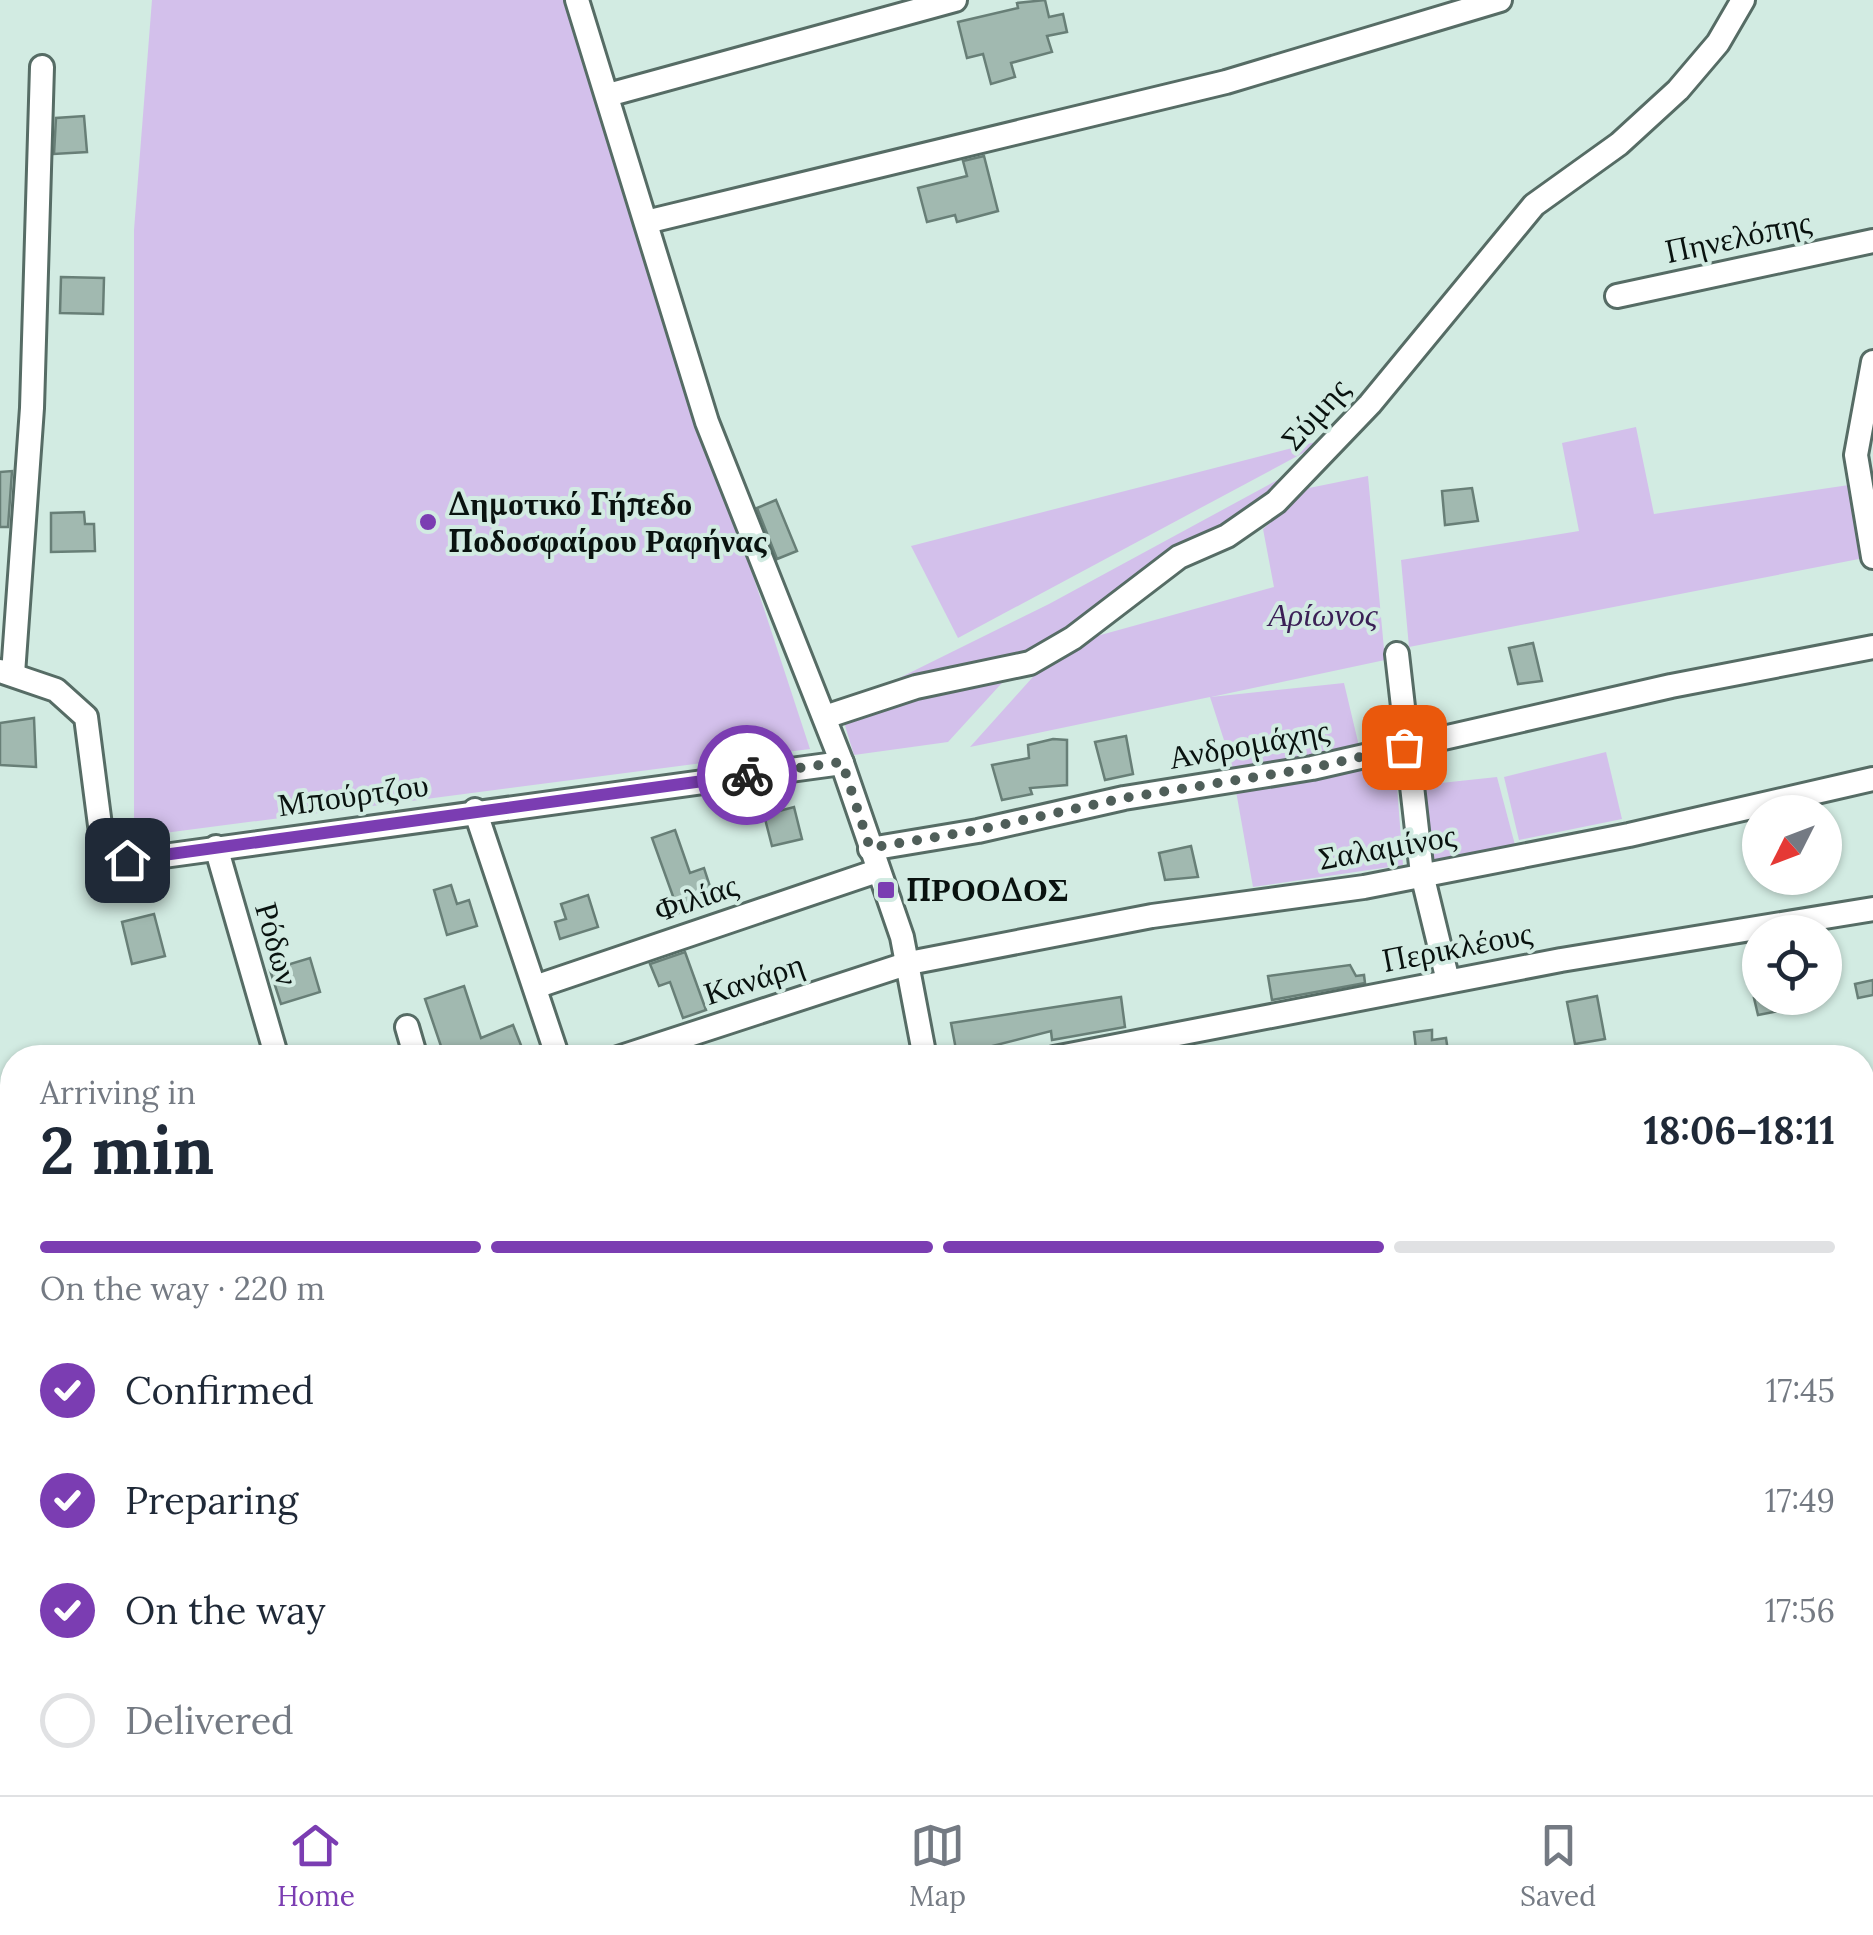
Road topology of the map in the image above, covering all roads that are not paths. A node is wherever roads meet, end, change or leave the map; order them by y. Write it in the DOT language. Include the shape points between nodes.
graph roads {
  1 [pos="577,0"];
  2 [pos="954,0"];
  3 [pos="1500,0"];
  4 [pos="1743,0"];
  5 [pos="42,67"];
  6 [pos="608,95"];
  7 [pos="646,222"];
  8 [pos="1873,240"];
  9 [pos="1616,296"];
  10 [pos="1873,362"];
  11 [pos="1873,556"];
  12 [pos="1873,647"];
  13 [pos="1397,654"];
  14 [pos="7,673"];
  15 [pos="825,717"];
  16 [pos="1404,747"];
  17 [pos="842,762"];
  18 [pos="1873,779"];
  19 [pos="475,810"];
  20 [pos="216,848"];
  21 [pos="874,860"];
  22 [pos="1422,874"];
  23 [pos="1873,909"];
  24 [pos="909,963"];
  25 [pos="1448,981"];
  26 [pos="535,987"];
  27 [pos="406,1026"];
  28 [pos="273,1045"];
  29 [pos="412,1045"];
  30 [pos="554,1045"];
  31 [pos="661,1045"];
  32 [pos="923,1045"];
  33 [pos="1121,1045"];
  1 -- 6 [label="street"];
  2 -- 6 [label="street"];
  3 -- 7 [label="street" via="1226,82"];
  4 -- 15 [label="street, Σύμης" via="1678,90 1619,144 1534,205 1359,416 1276,502 1227,536 1179,557 1030,663 916,686"];
  5 -- 14 [label="street" via="32,408"];
  6 -- 7 [label="street"];
  7 -- 15 [label="street" via="707,422"];
  8 -- 9 [label="street, Πηνελόπης"];
  10 -- 11 [label="street" via="1856,454"];
  12 -- 16 [label="street, Ανδρομάχης"];
  13 -- 16 [label="street"];
  14 -- 20 [label="street, Μπούρτζου" via="56,690 86,717 94,798 109,847 127,860"];
  15 -- 17 [label="street"];
  16 -- 21 [label="street, Ανδρομάχης" via="1124,798"];
  16 -- 22 [label="street"];
  17 -- 19 [label="street, Μπούρτζου"];
  17 -- 21 [label="street"];
  18 -- 22 [label="street, Σαλαμίνος"];
  19 -- 20 [label="street, Μπούρτζου"];
  19 -- 26 [label="street"];
  20 -- 28 [label="street, Ρόδων"];
  21 -- 24 [label="street"];
  21 -- 26 [label="street, Φιλίας"];
  22 -- 24 [label="street, Σαλαμίνος"];
  22 -- 25 [label="street"];
  23 -- 25 [label="street, Περικλέους"];
  24 -- 31 [label="street, Κανάρη"];
  24 -- 32 [label="street"];
  25 -- 33 [label="street, Περικλέους"];
  26 -- 30 [label="street"];
  27 -- 29 [label="street"];
}
